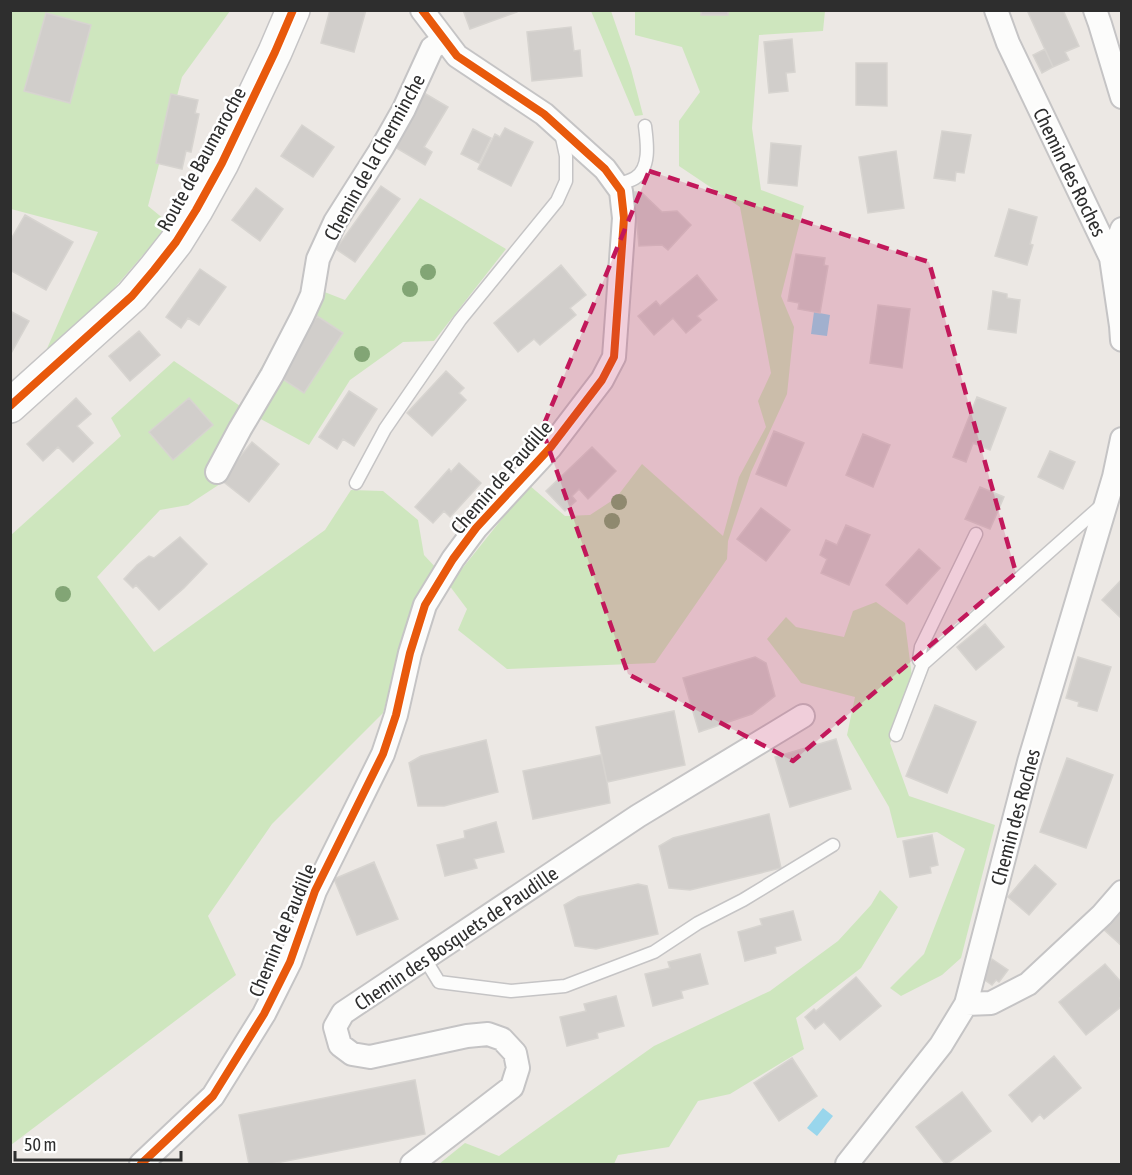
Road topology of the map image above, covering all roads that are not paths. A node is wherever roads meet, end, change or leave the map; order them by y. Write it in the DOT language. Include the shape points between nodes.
graph roads {
  1 [pos="293,10"];
  2 [pos="422,10"];
  3 [pos="996,10"];
  4 [pos="1099,15"];
  5 [pos="444,40"];
  6 [pos="1122,97"];
  7 [pos="645,126"];
  8 [pos="561,129"];
  9 [pos="617,185"];
  10 [pos="1122,229"];
  11 [pos="1111,258"];
  12 [pos="1122,340"];
  13 [pos="10,406"];
  14 [pos="1122,439"];
  15 [pos="218,472"];
  16 [pos="356,483"];
  17 [pos="1108,500"];
  18 [pos="976,534"];
  19 [pos="923,664"];
  20 [pos="803,716"];
  21 [pos="896,735"];
  22 [pos="833,845"];
  23 [pos="1122,892"];
  24 [pos="425,959"];
  25 [pos="966,1004"];
  26 [pos="141,1164"];
  27 [pos="412,1164"];
  28 [pos="847,1164"];
  1 -- 13 [label="street, Route de Baumaroche" via="227,153 176,242 132,296"];
  2 -- 5 [label="street, Chemin de Paudille"];
  3 -- 11 [label="street, Chemin des Roches"];
  4 -- 6 [label="street"];
  5 -- 8 [label="street, Chemin de Paudille" via="457,56"];
  5 -- 15 [label="street, Chemin de la Cherminche" via="432,48 404,109 335,222 318,259 312,295 305,310"];
  7 -- 9 [label="lane" via="645,165 637,177"];
  8 -- 9 [label="street, Chemin de Paudille"];
  8 -- 16 [label="lane" via="566,181 557,201 460,320 385,429"];
  9 -- 26 [label="street, Chemin de Paudille" via="624,218 615,357 550,448 476,528 425,605 383,754 315,891 290,962 264,1014 213,1096"];
  10 -- 11 [label="street"];
  11 -- 12 [label="street, Chemin des Roches"];
  14 -- 17 [label="street, Chemin des Roches"];
  17 -- 19 [label="lane"];
  17 -- 25 [label="street, Chemin des Roches" via="1029,762"];
  18 -- 19 [label="lane" via="921,647 919,660"];
  19 -- 21 [label="lane"];
  20 -- 24 [label="street, Chemin des Bosquets de Paudille" via="638,816"];
  22 -- 24 [label="lane" via="654,952 565,986 511,991 439,982"];
  23 -- 25 [label="street" via="1028,984 991,1003"];
  24 -- 27 [label="street, Chemin des Bosquets de Paudille" via="343,1013 335,1027 340,1045 352,1054 370,1057 488,1034 502,1039 515,1053 518,1068 512,1087"];
  25 -- 28 [label="street, Chemin des Roches" via="941,1045"];
}
